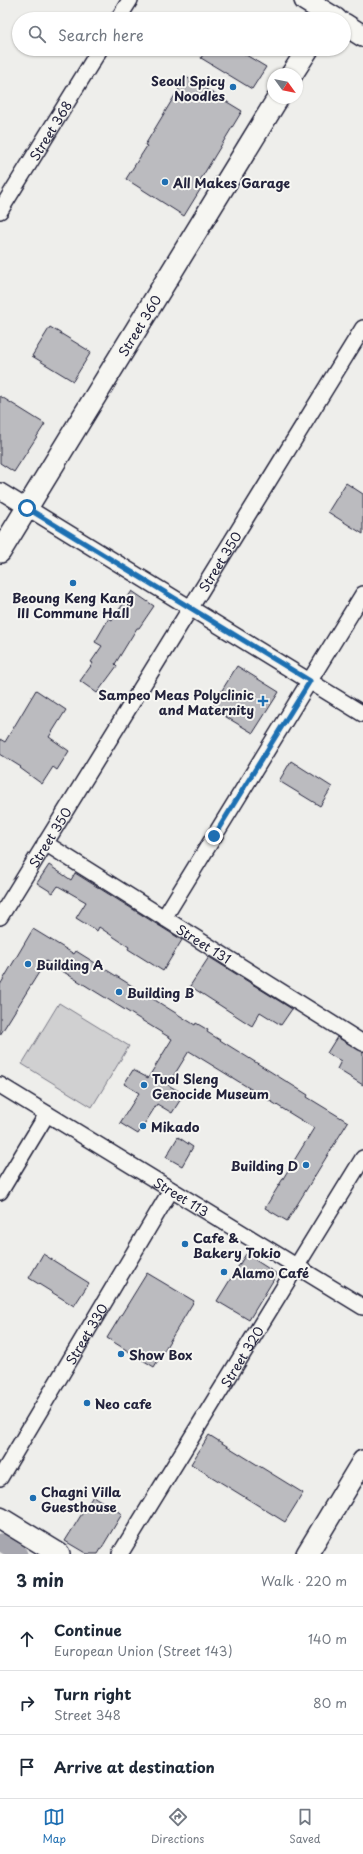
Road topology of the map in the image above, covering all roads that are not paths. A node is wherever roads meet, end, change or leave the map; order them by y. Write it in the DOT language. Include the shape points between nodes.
graph roads {
  1 [pos="130,0"];
  2 [pos="305,0"];
  3 [pos="122,12"];
  4 [pos="328,12"];
  5 [pos="351,27"];
  6 [pos="363,36"];
  7 [pos="96,56"];
  8 [pos="304,56"];
  9 [pos="296,68"];
  10 [pos="274,104"];
  11 [pos="0,211"];
  12 [pos="363,328"];
  13 [pos="0,491"];
  14 [pos="27,508"];
  15 [pos="0,552"];
  16 [pos="363,594"];
  17 [pos="190,608"];
  18 [pos="310,681"];
  19 [pos="363,714"];
  20 [pos="45,843"];
  21 [pos="0,917"];
  22 [pos="164,918"];
  23 [pos="363,1043"];
  24 [pos="0,1084"];
  25 [pos="47,1114"];
  26 [pos="363,1158"];
  27 [pos="171,1190"];
  28 [pos="0,1192"];
  29 [pos="295,1266"];
  30 [pos="363,1307"];
  31 [pos="363,1462"];
  32 [pos="0,1478"];
  33 [pos="0,1518"];
  34 [pos="59,1554"];
  35 [pos="120,1554"];
  36 [pos="307,1554"];
  1 -- 3 [label="street"];
  2 -- 4 [label="street"];
  5 -- 6 [label="street"];
  7 -- 11 [label="street, Street 368"];
  8 -- 9 [label="street"];
  10 -- 14 [label="street, Street 360"];
  12 -- 17 [label="street, Street 350"];
  13 -- 14 [label="street"];
  14 -- 15 [label="street, Street 360"];
  14 -- 17 [label="street"];
  16 -- 18 [label="street"];
  17 -- 18 [label="street"];
  17 -- 20 [label="street, Street 350"];
  18 -- 19 [label="street"];
  18 -- 22 [label="street"];
  20 -- 21 [label="street, Street 350"];
  20 -- 22 [label="street, Street 131"];
  22 -- 23 [label="street, Street 131"];
  24 -- 25 [label="street, Street 113"];
  25 -- 27 [label="street, Street 113"];
  25 -- 28 [label="street"];
  26 -- 29 [label="street, Street 320"];
  27 -- 29 [label="street, Street 113"];
  27 -- 32 [label="street, Street 330"];
  29 -- 30 [label="street, Street 113"];
  29 -- 35 [label="street, Street 320"];
  31 -- 36 [label="street"];
  33 -- 34 [label="street"];
}
